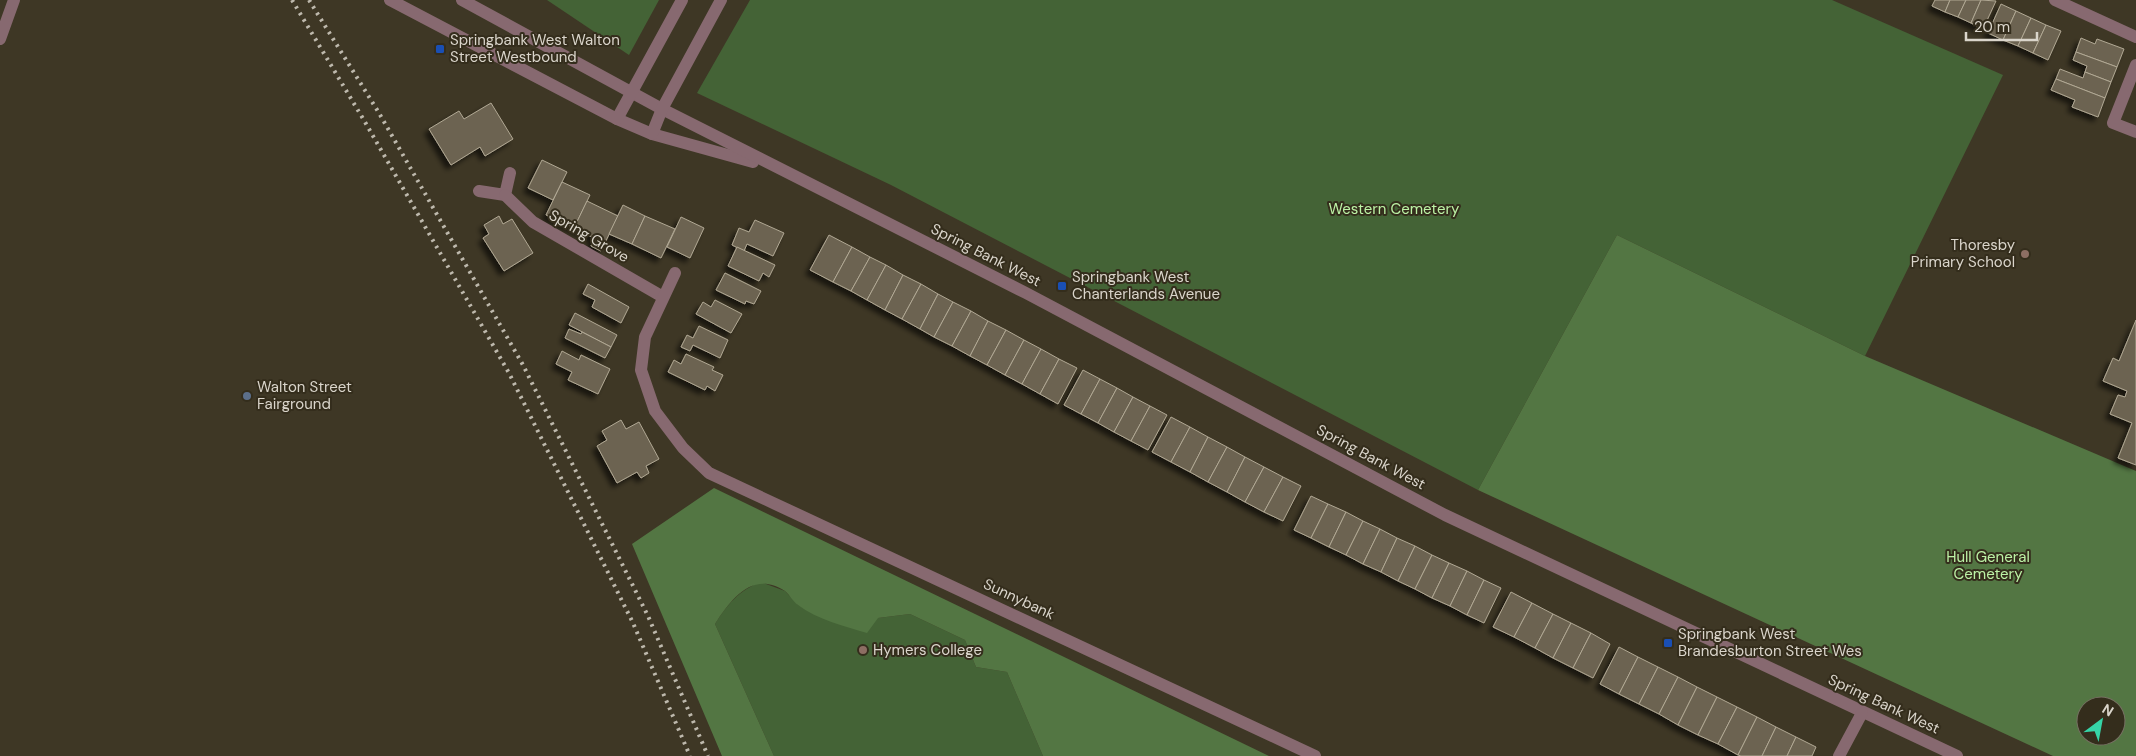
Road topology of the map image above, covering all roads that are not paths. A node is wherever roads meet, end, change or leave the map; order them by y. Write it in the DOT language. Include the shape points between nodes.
graph roads {
  1 [pos="14,0"];
  2 [pos="390,0"];
  3 [pos="462,0"];
  4 [pos="682,0"];
  5 [pos="721,0"];
  6 [pos="2055,0"];
  7 [pos="2136,37"];
  8 [pos="0,38"];
  9 [pos="2136,65"];
  10 [pos="633,93"];
  11 [pos="662,109"];
  12 [pos="617,119"];
  13 [pos="2136,132"];
  14 [pos="652,134"];
  15 [pos="780,170"];
  16 [pos="510,174"];
  17 [pos="479,191"];
  18 [pos="505,195"];
  19 [pos="675,273"];
  20 [pos="663,297"];
  21 [pos="1862,713"];
  22 [pos="1315,756"];
  23 [pos="1839,756"];
  24 [pos="1957,756"];
  1 -- 8 [label="street"];
  2 -- 12 [label="street, Spring Bank West"];
  3 -- 10 [label="street, Spring Bank West"];
  4 -- 10 [label="street"];
  5 -- 11 [label="street"];
  6 -- 7 [label="street"];
  9 -- 13 [label="street" via="2113,123"];
  10 -- 11 [label="street, Spring Bank West"];
  10 -- 12 [label="street"];
  11 -- 14 [label="street"];
  11 -- 15 [label="street, Spring Bank West"];
  12 -- 14 [label="street, Spring Bank West"];
  14 -- 15 [label="street, Spring Bank West"];
  15 -- 21 [label="street, Spring Bank West" via="1026,293 1445,515"];
  16 -- 18 [label="street"];
  17 -- 18 [label="street"];
  18 -- 20 [label="street, Spring Grove" via="533,222"];
  19 -- 20 [label="street"];
  20 -- 22 [label="street, Sunnybank" via="645,338 641,370 655,411 683,448 710,473"];
  21 -- 23 [label="street"];
  21 -- 24 [label="street, Spring Bank West"];
}
